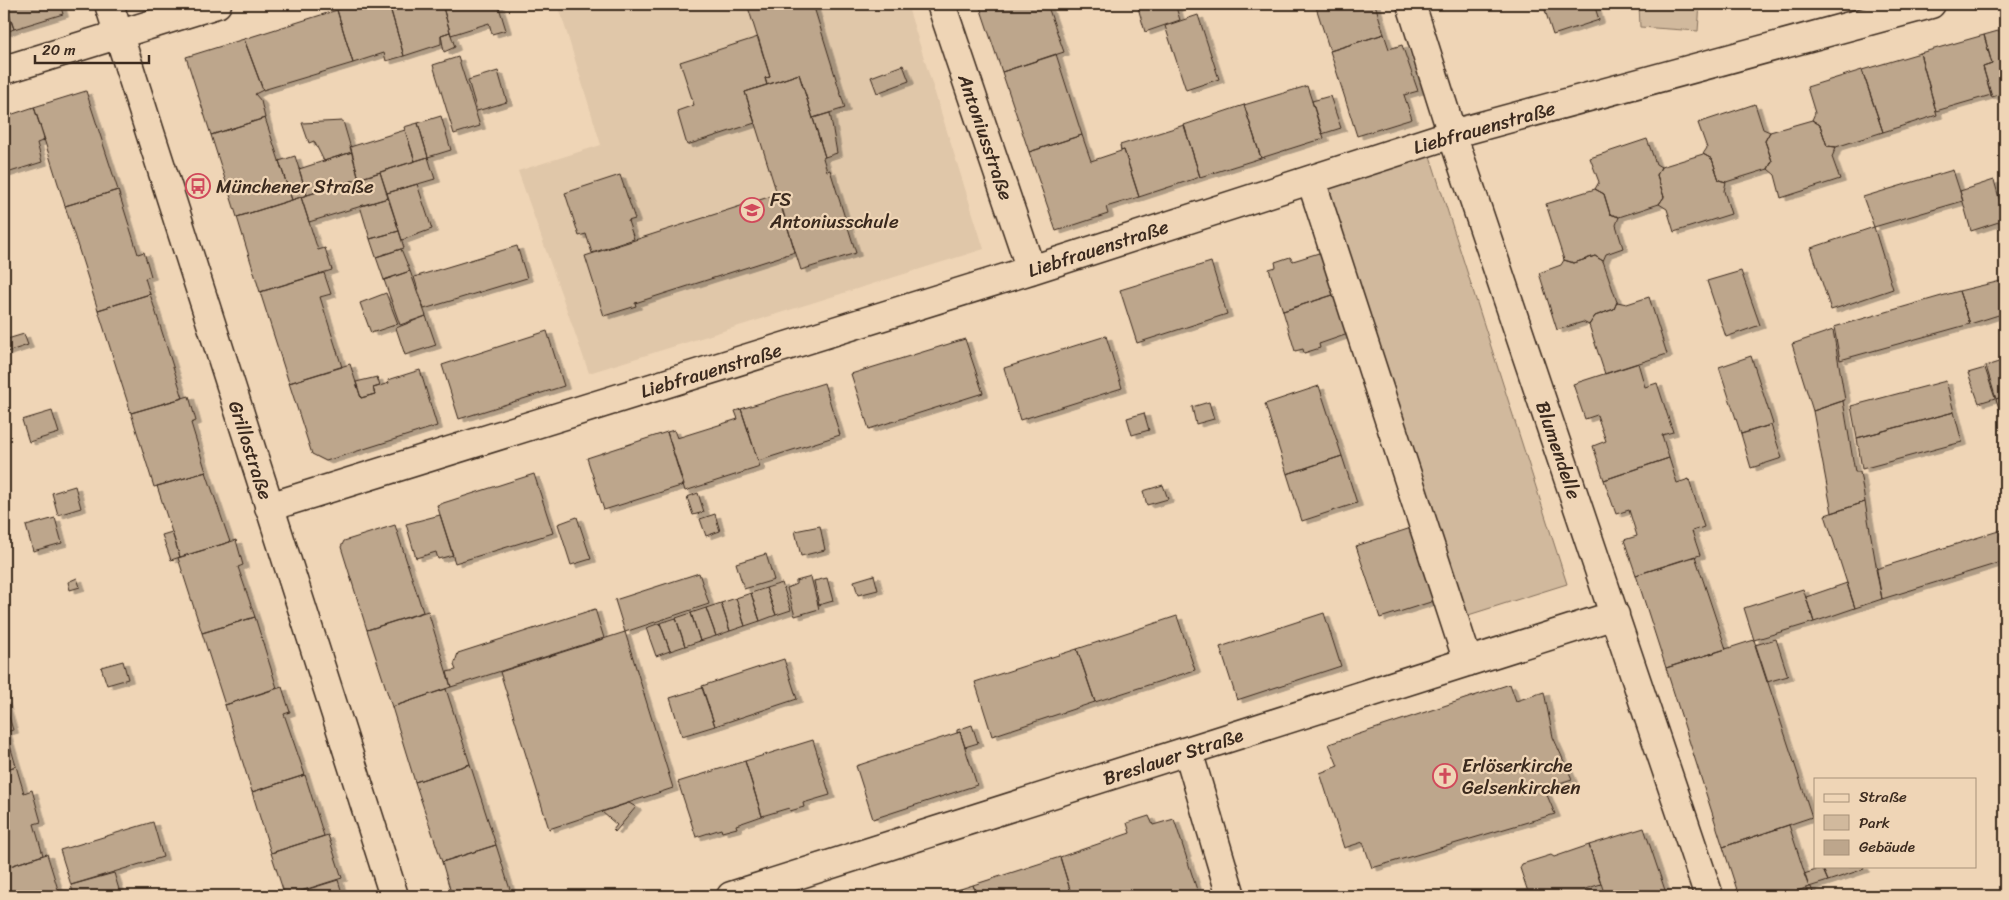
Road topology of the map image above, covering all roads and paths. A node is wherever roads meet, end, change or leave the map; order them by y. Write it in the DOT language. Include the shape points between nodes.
graph roads {
  1 [pos="109,4"];
  2 [pos="218,4"];
  3 [pos="941,4"];
  4 [pos="1411,4"];
  5 [pos="1931,4"];
  6 [pos="118,33"];
  7 [pos="4,70"];
  8 [pos="1452,134"];
  9 [pos="1311,180"];
  10 [pos="1031,270"];
  11 [pos="268,507"];
  12 [pos="1615,616"];
  13 [pos="1468,662"];
  14 [pos="1188,752"];
  15 [pos="394,896"];
  16 [pos="731,896"];
  17 [pos="1231,896"];
  18 [pos="1709,896"];
  1 -- 6 [label="street, Grillostraße"];
  2 -- 6 [label="street"];
  3 -- 10 [label="street, Antoniusstraße"];
  4 -- 8 [label="street, Blumendelle"];
  5 -- 8 [label="street, Liebfrauenstraße"];
  6 -- 7 [label="street"];
  6 -- 11 [label="street, Grillostraße"];
  8 -- 9 [label="street, Liebfrauenstraße"];
  8 -- 12 [label="street, Blumendelle"];
  9 -- 10 [label="street, Liebfrauenstraße"];
  9 -- 13 [label="street"];
  10 -- 11 [label="street, Liebfrauenstraße"];
  11 -- 15 [label="street, Grillostraße"];
  12 -- 13 [label="street, Breslauer Straße"];
  12 -- 18 [label="street, Blumendelle"];
  13 -- 14 [label="street, Breslauer Straße"];
  14 -- 16 [label="street, Breslauer Straße"];
  14 -- 17 [label="street"];
}
